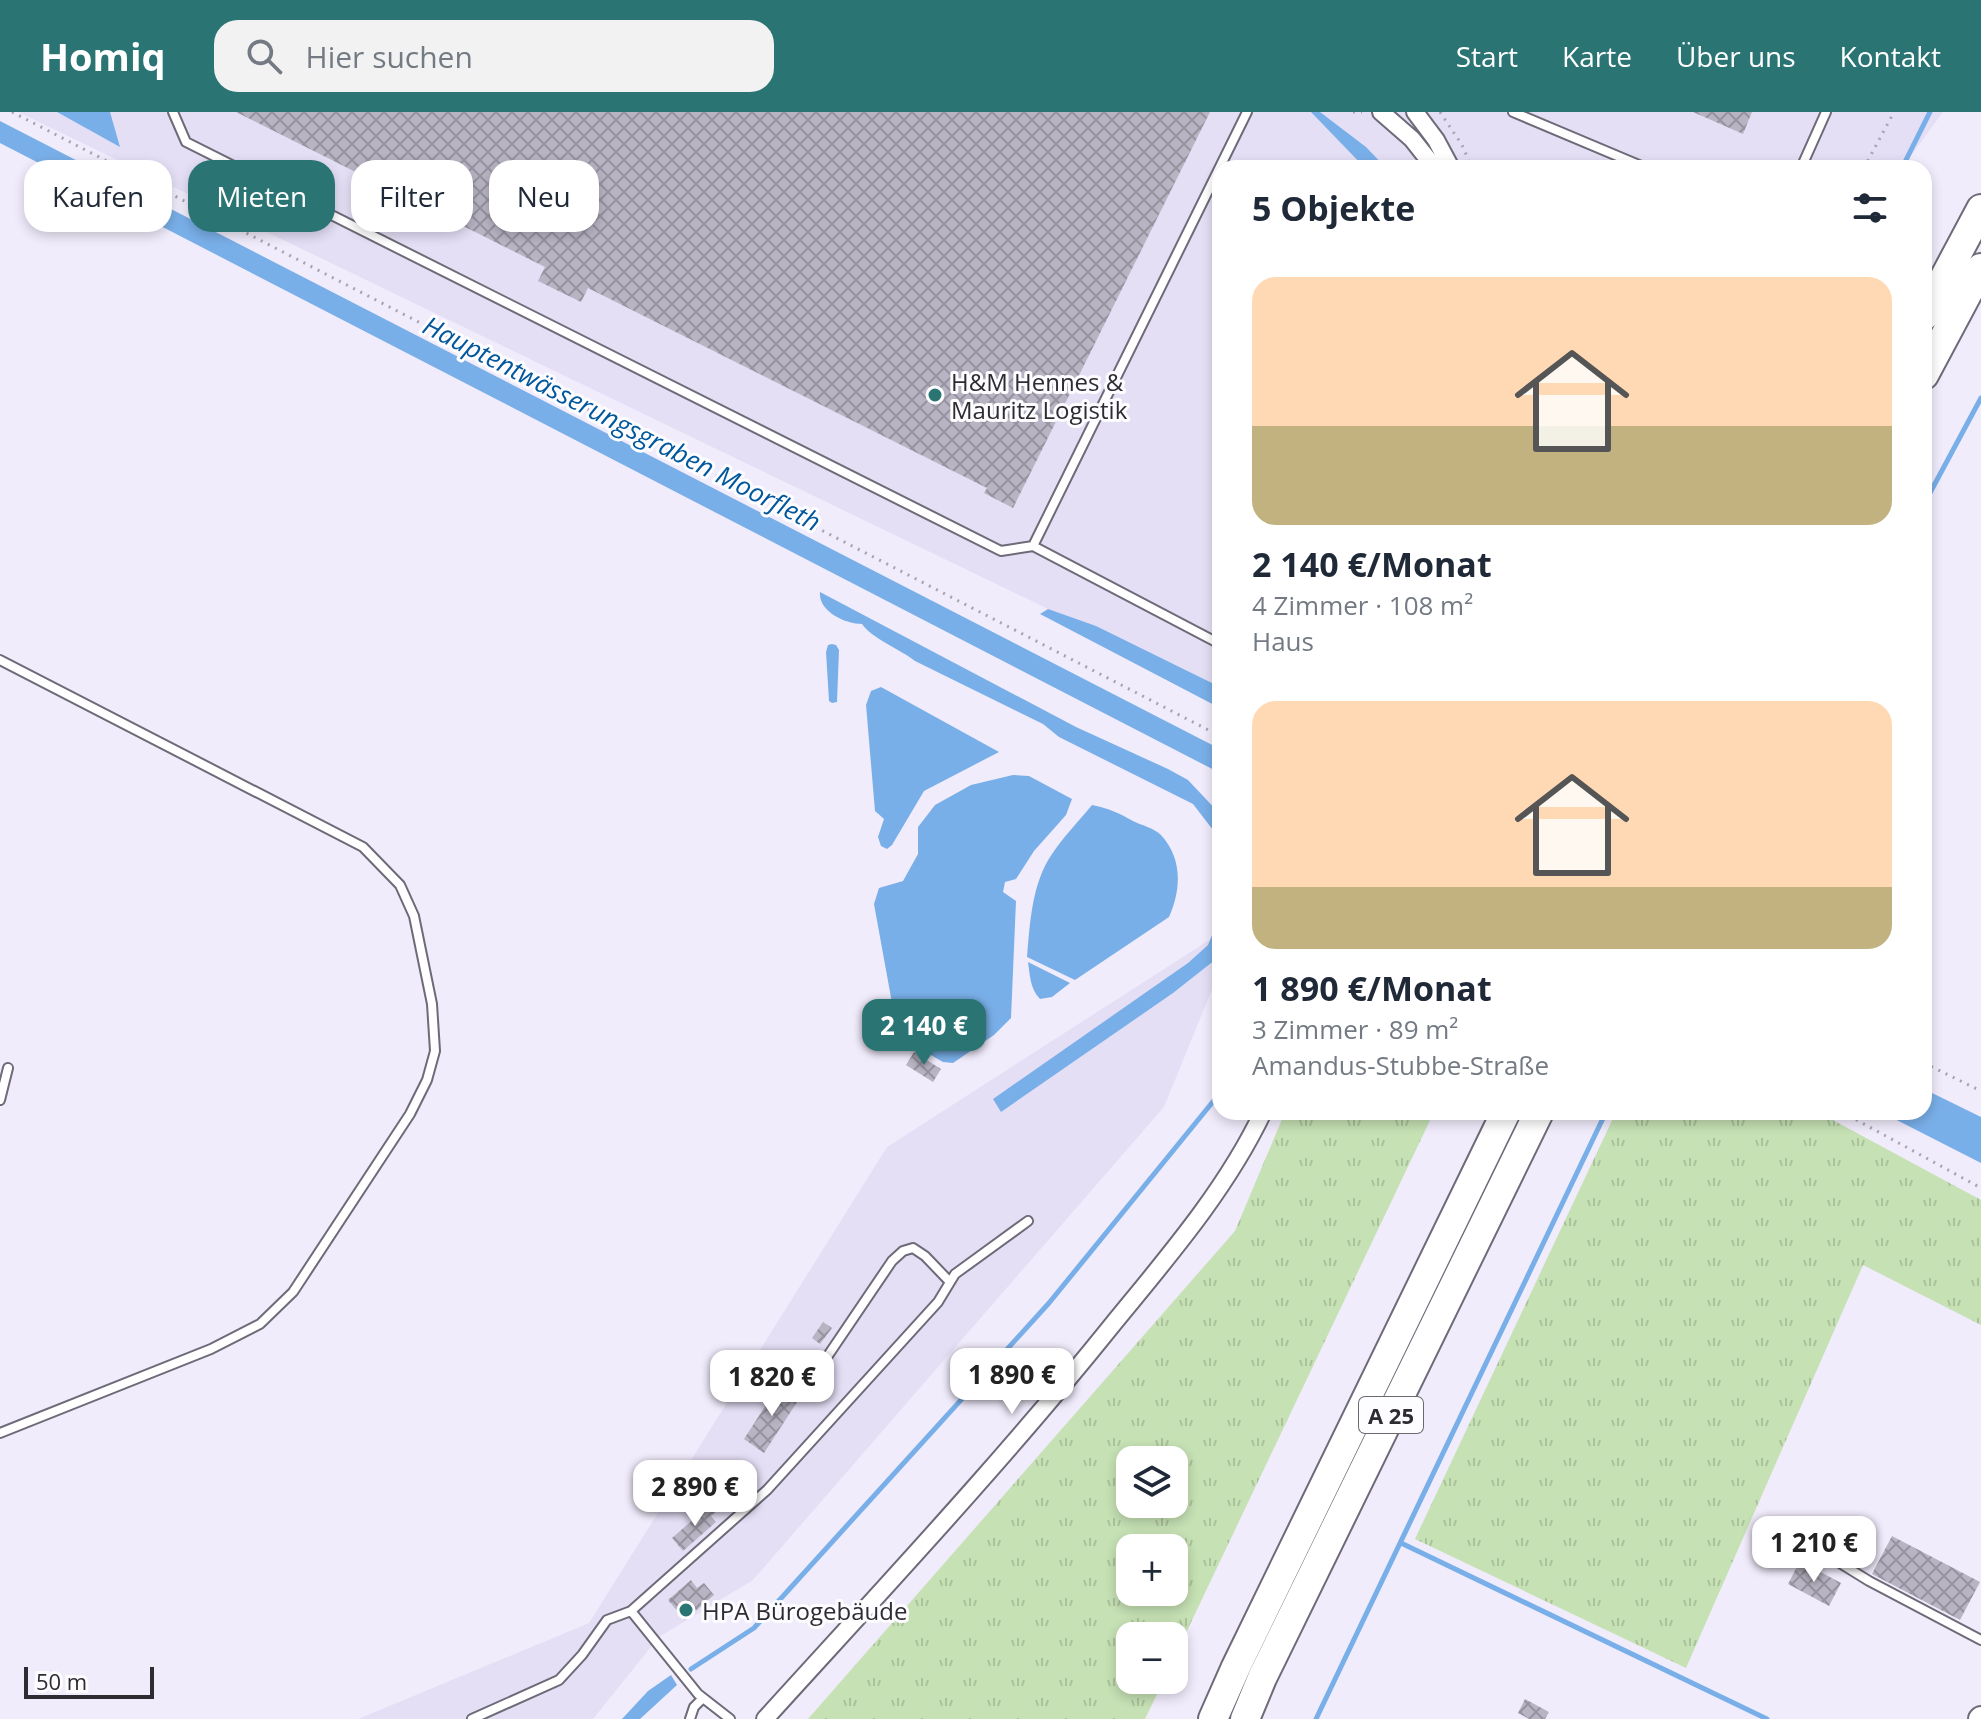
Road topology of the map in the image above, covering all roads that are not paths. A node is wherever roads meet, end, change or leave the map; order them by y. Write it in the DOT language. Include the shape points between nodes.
graph roads {
  1 [pos="173,112"];
  2 [pos="1247,112"];
  3 [pos="1381,112"];
  4 [pos="1415,112"];
  5 [pos="1513,112"];
  6 [pos="1826,112"];
  7 [pos="1223,160"];
  8 [pos="1429,160"];
  9 [pos="1447,160"];
  10 [pos="1627,160"];
  11 [pos="1805,160"];
  12 [pos="1212,183"];
  13 [pos="1981,209"];
  14 [pos="1981,268"];
  15 [pos="1932,301"];
  16 [pos="1932,360"];
  17 [pos="1033,546"];
  18 [pos="1212,640"];
  19 [pos="0,660"];
  20 [pos="8,1068"];
  21 [pos="0,1100"];
  22 [pos="1259,1120"];
  23 [pos="1502,1120"];
  24 [pos="1535,1120"];
  25 [pos="1028,1221"];
  26 [pos="950,1282"];
  27 [pos="827,1357"];
  28 [pos="0,1433"];
  29 [pos="1814,1547"];
  30 [pos="631,1611"];
  31 [pos="1981,1640"];
  32 [pos="703,1698"];
  33 [pos="472,1719"];
  34 [pos="690,1719"];
  35 [pos="730,1719"];
  36 [pos="765,1719"];
  37 [pos="1213,1719"];
  38 [pos="1245,1719"];
  1 -- 17 [label="lane" via="186,142 1001,551"];
  2 -- 7 [label="lane"];
  3 -- 8 [label="street"];
  4 -- 9 [label="street"];
  5 -- 10 [label="lane"];
  6 -- 11 [label="lane"];
  12 -- 17 [label="lane"];
  13 -- 15 [label="highway"];
  14 -- 16 [label="highway"];
  17 -- 18 [label="lane"];
  19 -- 28 [label="lane" via="363,847 382,864 400,885 414,916 432,1004 435,1051 410,1114 293,1292 260,1324 211,1349"];
  20 -- 21 [label="lane"];
  22 -- 36 [label="street" via="1190,1230 1040,1415"];
  23 -- 37 [label="highway, A 25"];
  24 -- 38 [label="highway, A 25"];
  25 -- 26 [label="lane"];
  26 -- 27 [label="lane" via="913,1248 903,1251"];
  26 -- 30 [label="lane" via="938,1302 767,1490"];
  29 -- 31 [label="lane"];
  30 -- 32 [label="lane"];
  30 -- 33 [label="lane" via="607,1620 559,1680"];
  32 -- 34 [label="lane"];
  32 -- 35 [label="lane"];
}
